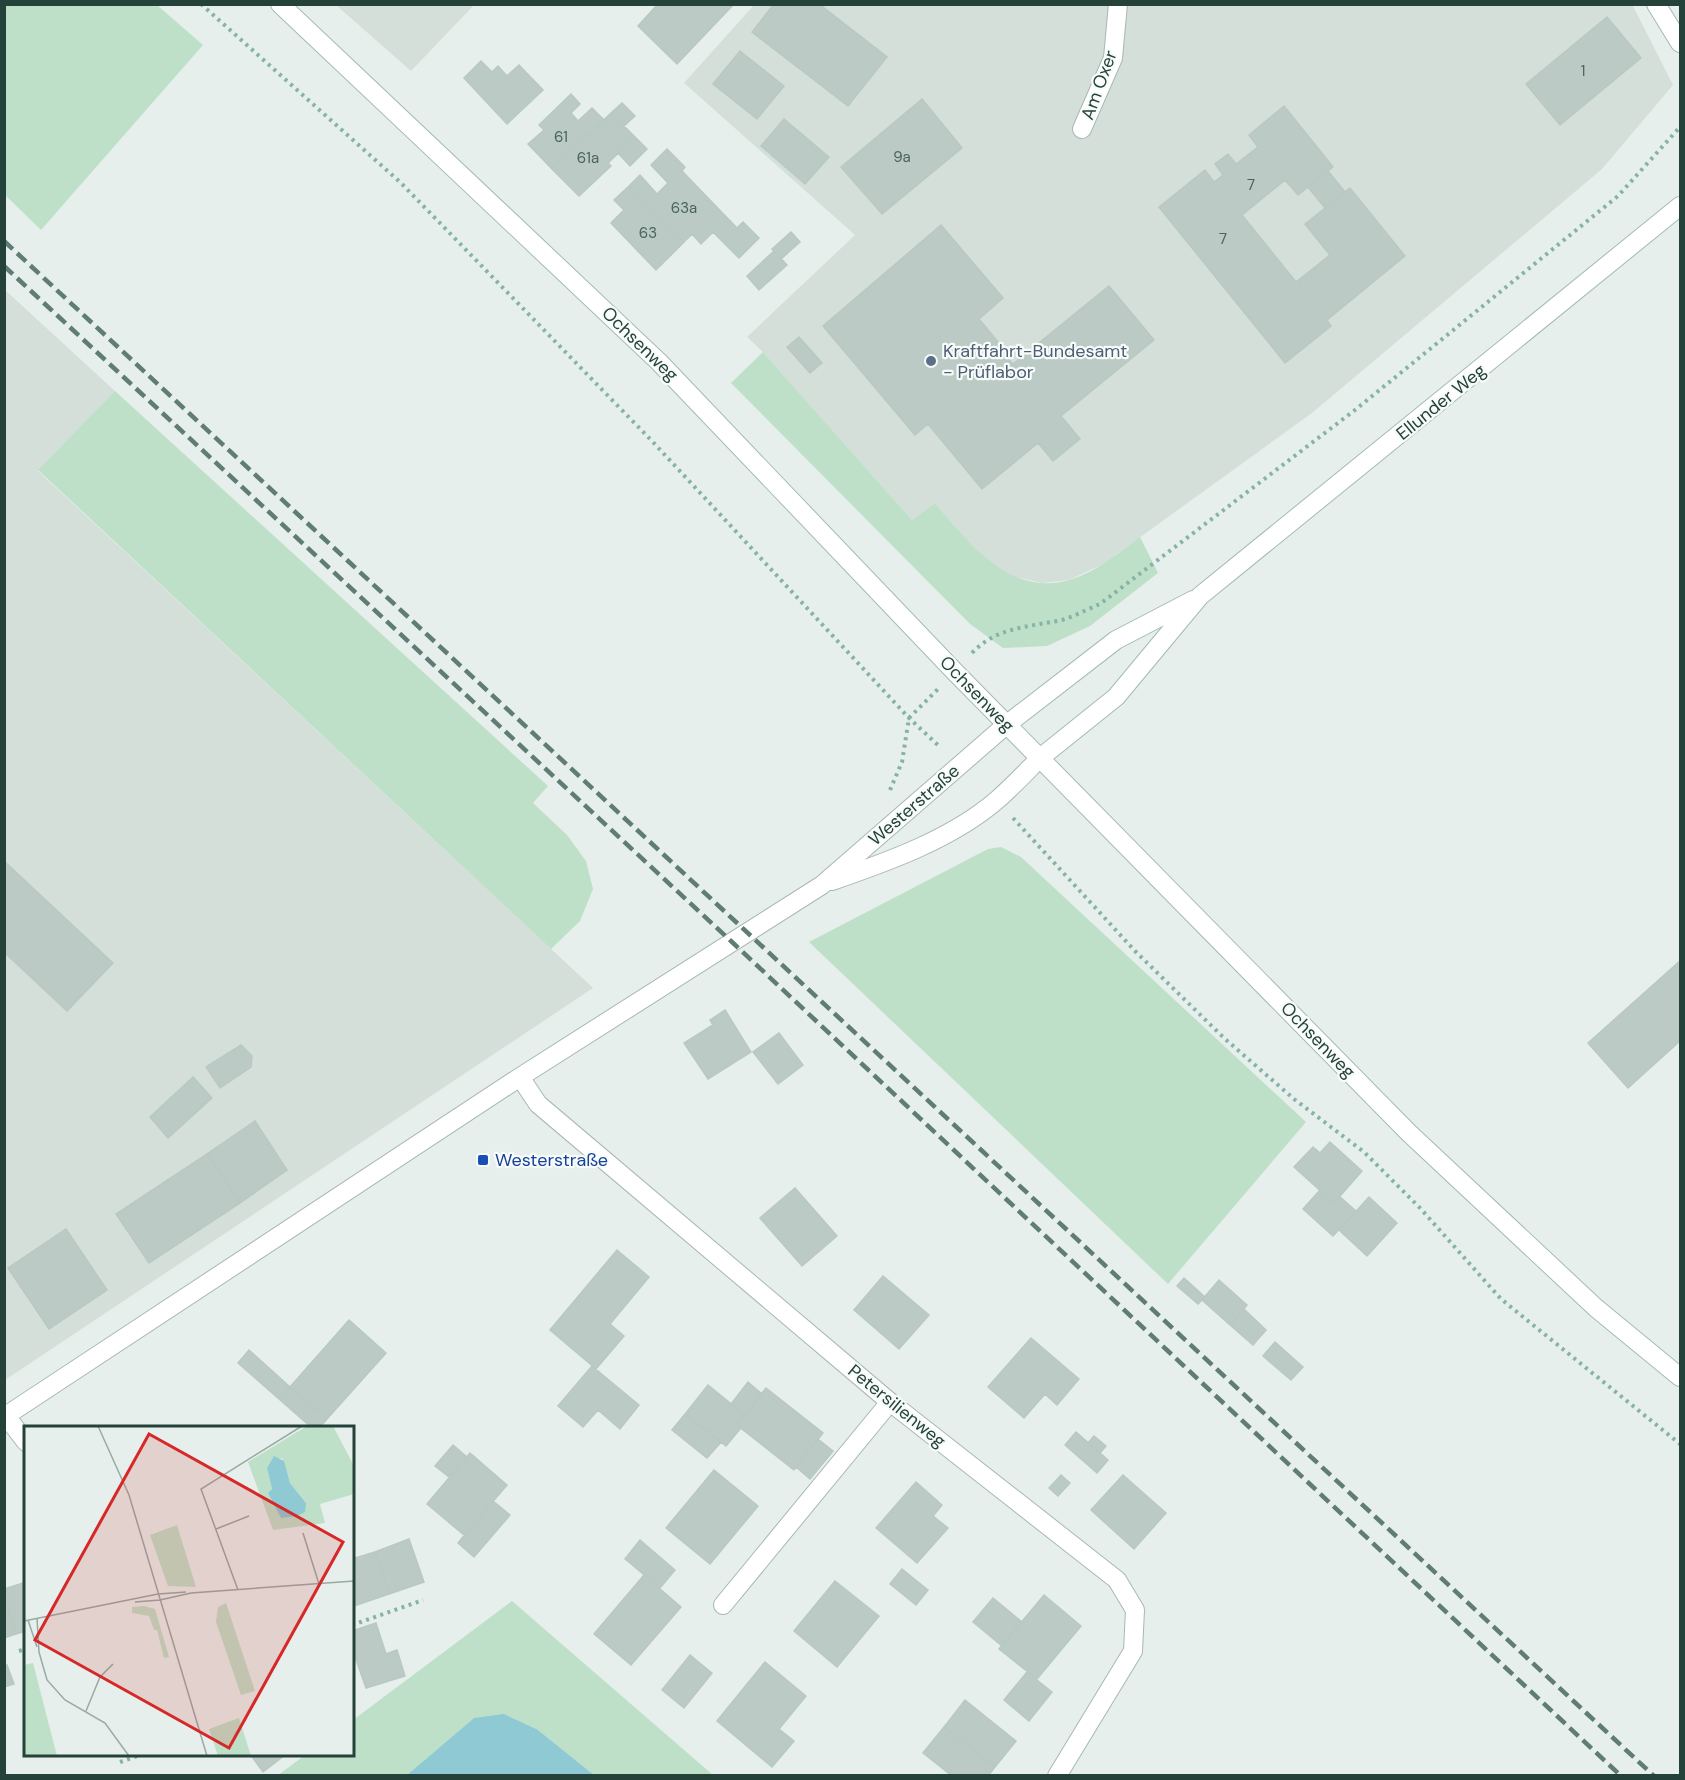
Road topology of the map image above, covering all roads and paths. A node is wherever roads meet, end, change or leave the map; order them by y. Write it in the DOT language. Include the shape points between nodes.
graph roads {
  1 [pos="201,4"];
  2 [pos="280,4"];
  3 [pos="1118,4"];
  4 [pos="1656,4"];
  5 [pos="1680,43"];
  6 [pos="1680,128"];
  7 [pos="1082,129"];
  8 [pos="1680,206"];
  9 [pos="1200,596"];
  10 [pos="981,643"];
  11 [pos="909,718"];
  12 [pos="1006,725"];
  13 [pos="1040,758"];
  14 [pos="996,801"];
  15 [pos="822,885"];
  16 [pos="519,1077"];
  17 [pos="1680,1377"];
  18 [pos="890,1402"];
  19 [pos="5,1417"];
  20 [pos="24,1440"];
  21 [pos="1680,1444"];
  22 [pos="423,1599"];
  23 [pos="723,1605"];
  24 [pos="354,1624"];
  25 [pos="24,1650"];
  26 [pos="19,1651"];
  27 [pos="139,1756"];
  28 [pos="120,1762"];
  29 [pos="1057,1776"];
  1 -- 11 [label="path" via="401,183 643,431"];
  2 -- 12 [label="main road, Ochsenweg" via="659,362"];
  3 -- 7 [label="main road, Am Oxer" via="1113,58"];
  4 -- 5 [label="main road"];
  6 -- 10 [label="path" via="1618,196 1355,410 1100,604 1063,619 1023,626"];
  8 -- 9 [label="main road, Ellunder Weg"];
  9 -- 12 [label="main road, Ellunder Weg" via="1116,640"];
  9 -- 13 [label="main road, Ellunder Weg" via="1116,697"];
  12 -- 13 [label="main road, Ochsenweg"];
  12 -- 15 [label="main road, Westerstraße"];
  13 -- 14 [label="main road, Westerstraße"];
  13 -- 17 [label="main road, Ochsenweg" via="1409,1133 1596,1308"];
  14 -- 15 [label="main road, Westerstraße" via="906,855"];
  14 -- 21 [label="path" via="1135,951 1224,1038 1294,1099 1364,1152 1501,1299"];
  15 -- 16 [label="main road, Westerstraße"];
  16 -- 18 [label="main road, Petersilienweg" via="538,1104"];
  16 -- 19 [label="main road, Westerstraße"];
  18 -- 23 [label="main road"];
  18 -- 29 [label="main road, Petersilienweg" via="1117,1580 1136,1610 1133,1652"];
  19 -- 20 [label="main road"];
  22 -- 24 [label="path"];
  25 -- 26 [label="path"];
  27 -- 28 [label="path"];
}
